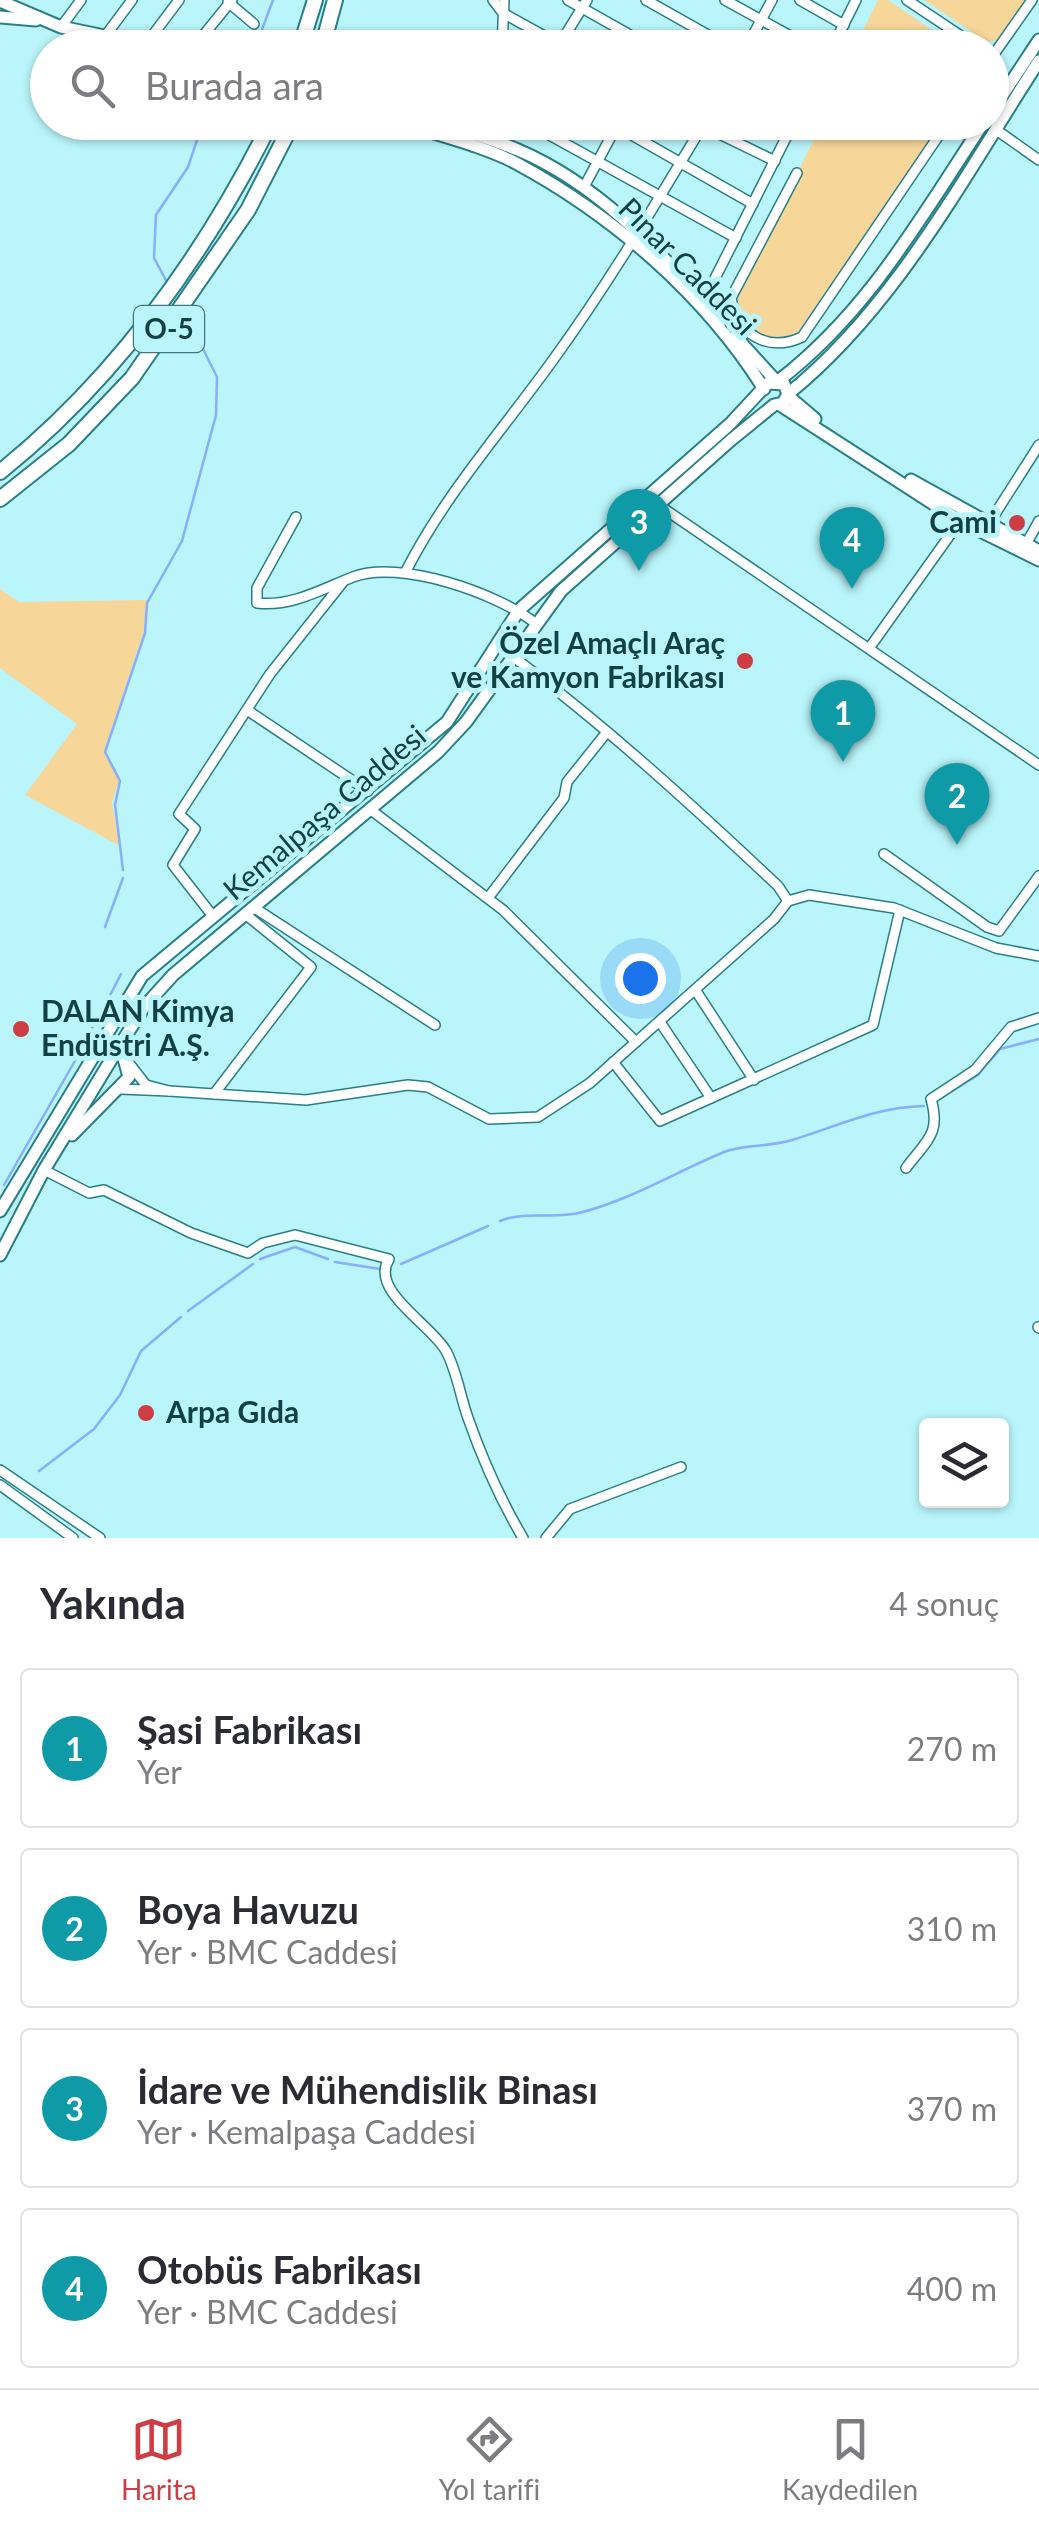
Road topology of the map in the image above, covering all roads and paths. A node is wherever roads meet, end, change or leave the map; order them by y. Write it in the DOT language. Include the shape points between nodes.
graph roads {
  1 [pos="81,0"];
  2 [pos="132,0"];
  3 [pos="179,0"];
  4 [pos="315,0"];
  5 [pos="335,0"];
  6 [pos="494,0"];
  7 [pos="504,0"];
  8 [pos="568,0"];
  9 [pos="646,0"];
  10 [pos="725,0"];
  11 [pos="772,0"];
  12 [pos="800,0"];
  13 [pos="856,0"];
  14 [pos="908,0"];
  15 [pos="1032,0"];
  16 [pos="229,1"];
  17 [pos="584,4"];
  18 [pos="4,10"];
  19 [pos="503,13"];
  20 [pos="762,20"];
  21 [pos="254,24"];
  22 [pos="844,24"];
  23 [pos="61,27"];
  24 [pos="78,30"];
  25 [pos="110,30"];
  26 [pos="156,30"];
  27 [pos="207,30"];
  28 [pos="306,30"];
  29 [pos="327,30"];
  30 [pos="503,30"];
  31 [pos="533,30"];
  32 [pos="570,30"];
  33 [pos="624,30"];
  34 [pos="699,30"];
  35 [pos="756,30"];
  36 [pos="780,30"];
  37 [pos="841,30"];
  38 [pos="952,30"];
  39 [pos="1009,33"];
  40 [pos="1039,40"];
  41 [pos="1039,61"];
  42 [pos="1009,85"];
  43 [pos="1009,100"];
  44 [pos="262,140"];
  45 [pos="284,140"];
  46 [pos="451,140"];
  47 [pos="490,140"];
  48 [pos="558,140"];
  49 [pos="605,140"];
  50 [pos="640,140"];
  51 [pos="692,140"];
  52 [pos="732,140"];
  53 [pos="784,140"];
  54 [pos="936,140"];
  55 [pos="979,140"];
  56 [pos="980,140"];
  57 [pos="1009,140"];
  58 [pos="1039,160"];
  59 [pos="596,161"];
  60 [pos="680,162"];
  61 [pos="774,162"];
  62 [pos="796,173"];
  63 [pos="584,187"];
  64 [pos="661,197"];
  65 [pos="753,204"];
  66 [pos="638,238"];
  67 [pos="736,238"];
  68 [pos="702,305"];
  69 [pos="777,381"];
  70 [pos="764,390"];
  71 [pos="782,400"];
  72 [pos="1039,446"];
  73 [pos="0,472"];
  74 [pos="0,500"];
  75 [pos="658,504"];
  76 [pos="296,516"];
  77 [pos="960,521"];
  78 [pos="1039,521"];
  79 [pos="988,525"];
  80 [pos="1026,544"];
  81 [pos="1039,551"];
  82 [pos="1039,560"];
  83 [pos="406,571"];
  84 [pos="343,582"];
  85 [pos="519,610"];
  86 [pos="535,622"];
  87 [pos="870,647"];
  88 [pos="512,656"];
  89 [pos="246,710"];
  90 [pos="607,732"];
  91 [pos="1039,764"];
  92 [pos="368,791"];
  93 [pos="371,810"];
  94 [pos="884,854"];
  95 [pos="1039,876"];
  96 [pos="488,898"];
  97 [pos="788,901"];
  98 [pos="249,910"];
  99 [pos="900,910"];
  100 [pos="212,914"];
  101 [pos="1039,956"];
  102 [pos="696,990"];
  103 [pos="1039,1018"];
  104 [pos="660,1022"];
  105 [pos="435,1025"];
  106 [pos="636,1042"];
  107 [pos="117,1051"];
  108 [pos="90,1057"];
  109 [pos="128,1062"];
  110 [pos="613,1062"];
  111 [pos="754,1080"];
  112 [pos="94,1089"];
  113 [pos="118,1091"];
  114 [pos="169,1092"];
  115 [pos="214,1094"];
  116 [pos="711,1098"];
  117 [pos="58,1148"];
  118 [pos="906,1168"];
  119 [pos="44,1170"];
  120 [pos="1,1206"];
  121 [pos="0,1254"];
  122 [pos="680,1467"];
  123 [pos="0,1470"];
  124 [pos="0,1485"];
  125 [pos="73,1538"];
  126 [pos="100,1538"];
  127 [pos="524,1538"];
  128 [pos="546,1538"];
  1 -- 23 [label="street"];
  2 -- 25 [label="street"];
  3 -- 26 [label="street"];
  4 -- 28 [label="highway"];
  5 -- 29 [label="highway"];
  6 -- 19 [label="street"];
  7 -- 19 [label="street"];
  8 -- 17 [label="street"];
  9 -- 34 [label="street"];
  10 -- 20 [label="street"];
  11 -- 20 [label="street"];
  12 -- 22 [label="street"];
  13 -- 22 [label="street"];
  14 -- 38 [label="street"];
  15 -- 39 [label="street"];
  16 -- 21 [label="street"];
  16 -- 27 [label="street"];
  17 -- 32 [label="street"];
  17 -- 33 [label="street"];
  18 -- 23 [label="main road"];
  19 -- 30 [label="street"];
  19 -- 31 [label="street"];
  20 -- 35 [label="street"];
  20 -- 36 [label="street"];
  22 -- 37 [label="street"];
  23 -- 24 [label="main road"];
  40 -- 42 [label="main road"];
  41 -- 43 [label="main road, Kemalpaşa Caddesi"];
  44 -- 73 [label="highway, O-5" via="166,299 50,431"];
  45 -- 74 [label="highway, O-5" via="248,210 132,378 69,444"];
  46 -- 66 [label="main road, Pınar Caddesi" via="512,161"];
  47 -- 63 [label="main road, Pınar Caddesi"];
  48 -- 59 [label="street"];
  49 -- 59 [label="street"];
  50 -- 60 [label="street"];
  51 -- 60 [label="street"];
  52 -- 61 [label="street"];
  53 -- 61 [label="street"];
  54 -- 62 [label="street" via="802,337 783,346 744,329 731,298"];
  55 -- 69 [label="main road, Kemalpaşa Caddesi" via="860,305 825,344"];
  56 -- 71 [label="main road, Kemalpaşa Caddesi" via="880,302"];
  57 -- 58 [label="street"];
  59 -- 63 [label="street"];
  59 -- 64 [label="street"];
  60 -- 64 [label="street"];
  60 -- 65 [label="street"];
  61 -- 65 [label="street"];
  63 -- 66 [label="main road, Pınar Caddesi"];
  64 -- 66 [label="street"];
  64 -- 67 [label="street"];
  65 -- 67 [label="street"];
  66 -- 68 [label="main road, Pınar Caddesi"];
  66 -- 83 [label="street" via="444,500"];
  67 -- 68 [label="street"];
  68 -- 69 [label="main road, Pınar Caddesi"];
  68 -- 70 [label="main road, Pınar Caddesi"];
  69 -- 70 [label="main road, Kemalpaşa Caddesi"];
  69 -- 71 [label="main road"];
  70 -- 71 [label="main road" via="766,400"];
  70 -- 85 [label="main road, Kemalpaşa Caddesi"];
  71 -- 75 [label="main road, Kemalpaşa Caddesi"];
  71 -- 77 [label="main road"];
  71 -- 79 [label="main road"];
  72 -- 79 [label="street"];
  75 -- 86 [label="main road, Kemalpaşa Caddesi"];
  75 -- 87 [label="street"];
  76 -- 84 [label="street" via="257,588 257,602 321,593"];
  77 -- 82 [label="main road"];
  77 -- 87 [label="street"];
  78 -- 80 [label="street"];
  79 -- 80 [label="main road"];
  80 -- 81 [label="main road"];
  83 -- 84 [label="street"];
  83 -- 85 [label="street"];
  84 -- 89 [label="street"];
  85 -- 86 [label="street"];
  85 -- 92 [label="main road, Kemalpaşa Caddesi" via="447,722"];
  86 -- 88 [label="main road, Kemalpaşa Caddesi"];
  87 -- 91 [label="street"];
  88 -- 90 [label="street"];
  88 -- 93 [label="main road, Kemalpaşa Caddesi" via="463,724"];
  89 -- 92 [label="street"];
  89 -- 100 [label="street" via="179,814 195,829 173,866"];
  90 -- 96 [label="street"];
  90 -- 97 [label="street"];
  92 -- 100 [label="main road, Kemalpaşa Caddesi"];
  93 -- 96 [label="street"];
  93 -- 98 [label="main road, Kemalpaşa Caddesi"];
  94 -- 95 [label="street" via="998,931"];
  96 -- 106 [label="street"];
  97 -- 99 [label="street" via="809,895"];
  97 -- 102 [label="street"];
  98 -- 105 [label="street"];
  98 -- 107 [label="main road, Kemalpaşa Caddesi" via="144,1008"];
  98 -- 115 [label="street" via="311,967"];
  99 -- 101 [label="street" via="996,948"];
  99 -- 111 [label="street" via="873,1025"];
  100 -- 108 [label="main road, Kemalpaşa Caddesi" via="142,976"];
  102 -- 104 [label="street"];
  102 -- 111 [label="street"];
  103 -- 118 [label="street" via="1011,1027 975,1070 931,1099 935,1130"];
  104 -- 106 [label="street"];
  104 -- 116 [label="street"];
  106 -- 110 [label="street"];
  107 -- 108 [label="main road"];
  107 -- 109 [label="main road"];
  107 -- 112 [label="main road, Kemalpaşa Caddesi"];
  108 -- 112 [label="main road" via="86,1077"];
  108 -- 120 [label="main road, Kemalpaşa Caddesi"];
  109 -- 113 [label="main road" via="130,1076"];
  109 -- 114 [label="street" via="146,1085"];
  110 -- 115 [label="street" via="566,1103 522,1122 489,1119 428,1087 408,1085 306,1100"];
  110 -- 116 [label="street" via="660,1121"];
  111 -- 116 [label="street"];
  112 -- 113 [label="main road"];
  112 -- 117 [label="main road, Kemalpaşa Caddesi"];
  113 -- 114 [label="street"];
  113 -- 117 [label="main road"];
  114 -- 115 [label="street"];
  117 -- 119 [label="main road, Kemalpaşa Caddesi"];
  119 -- 121 [label="main road, Kemalpaşa Caddesi"];
  119 -- 127 [label="street" via="248,1253 295,1235 389,1259 385,1276 393,1297 433,1329 448,1354 491,1484"];
  122 -- 128 [label="street" via="570,1509"];
  123 -- 126 [label="street"];
  124 -- 125 [label="street"];
}
